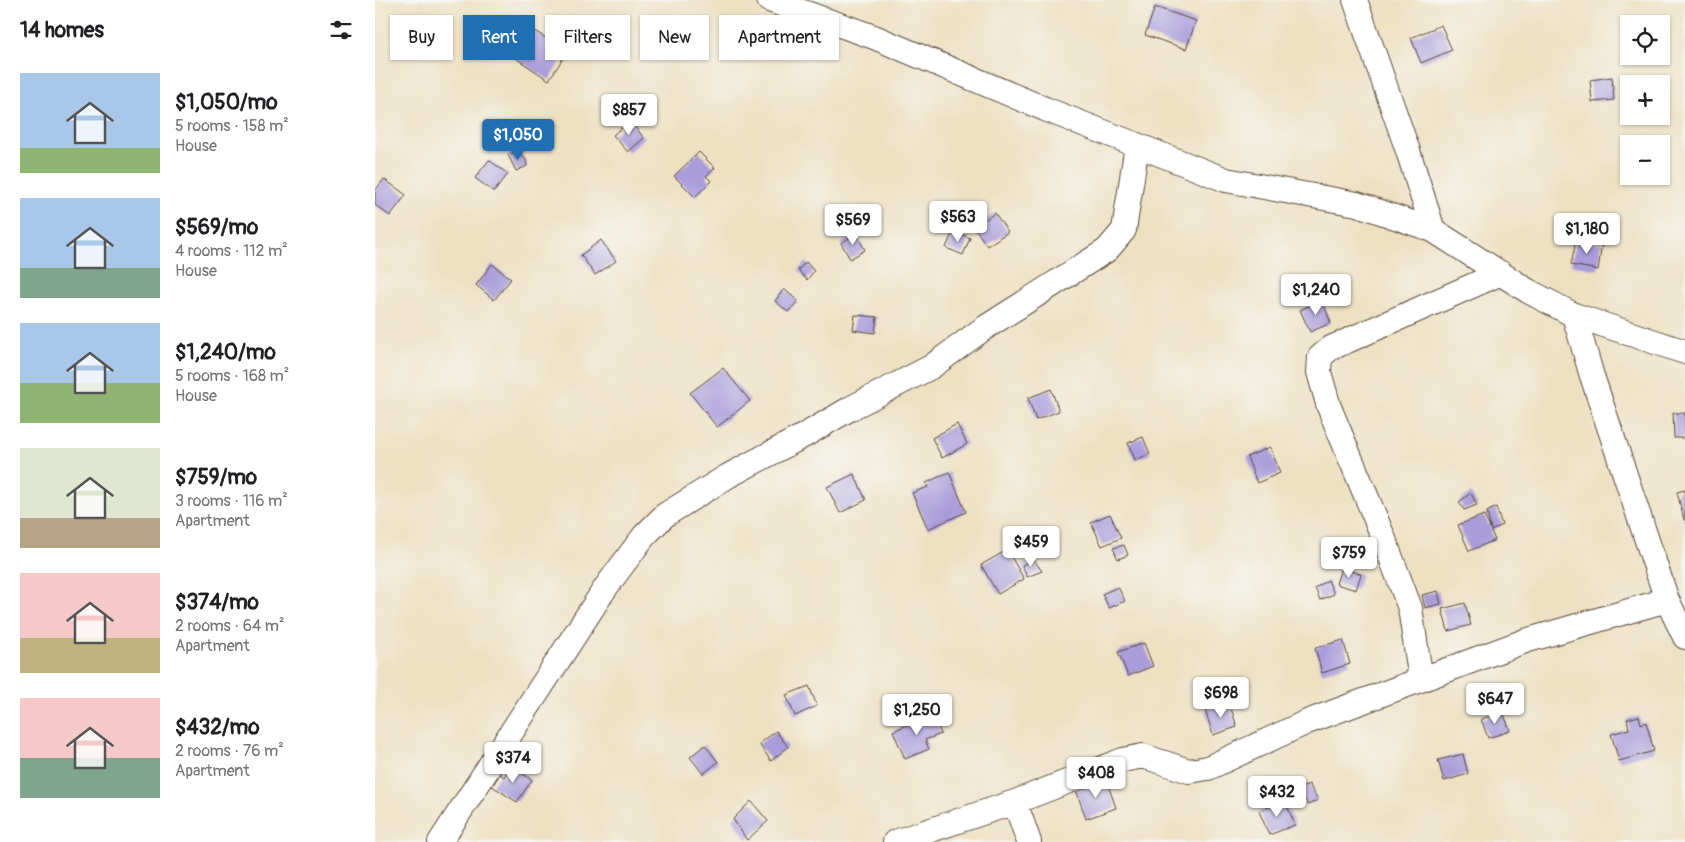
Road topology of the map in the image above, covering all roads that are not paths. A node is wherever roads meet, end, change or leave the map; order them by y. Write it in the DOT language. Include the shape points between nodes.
graph roads {
  1 [pos="769,0"];
  2 [pos="1355,0"];
  3 [pos="1137,145"];
  4 [pos="1433,230"];
  5 [pos="1501,273"];
  6 [pos="1574,315"];
  7 [pos="1685,352"];
  8 [pos="1667,600"];
  9 [pos="1685,637"];
  10 [pos="1421,680"];
  11 [pos="1015,802"];
  12 [pos="440,842"];
  13 [pos="895,842"];
  14 [pos="1029,842"];
  1 -- 3 [label="street" via="873,37"];
  2 -- 4 [label="street"];
  3 -- 4 [label="street" via="1226,180 1357,204"];
  3 -- 12 [label="street" via="1124,230 1107,250 983,329 931,367 727,476 665,515 606,587"];
  4 -- 5 [label="street"];
  5 -- 6 [label="street" via="1528,292"];
  5 -- 10 [label="street" via="1331,348 1320,357 1319,372 1329,407 1410,608"];
  6 -- 7 [label="street"];
  6 -- 8 [label="street"];
  8 -- 9 [label="street"];
  8 -- 10 [label="street" via="1525,641"];
  10 -- 11 [label="street" via="1307,722 1208,768 1189,771 1143,756 1123,760"];
  11 -- 13 [label="street"];
  11 -- 14 [label="street"];
}
